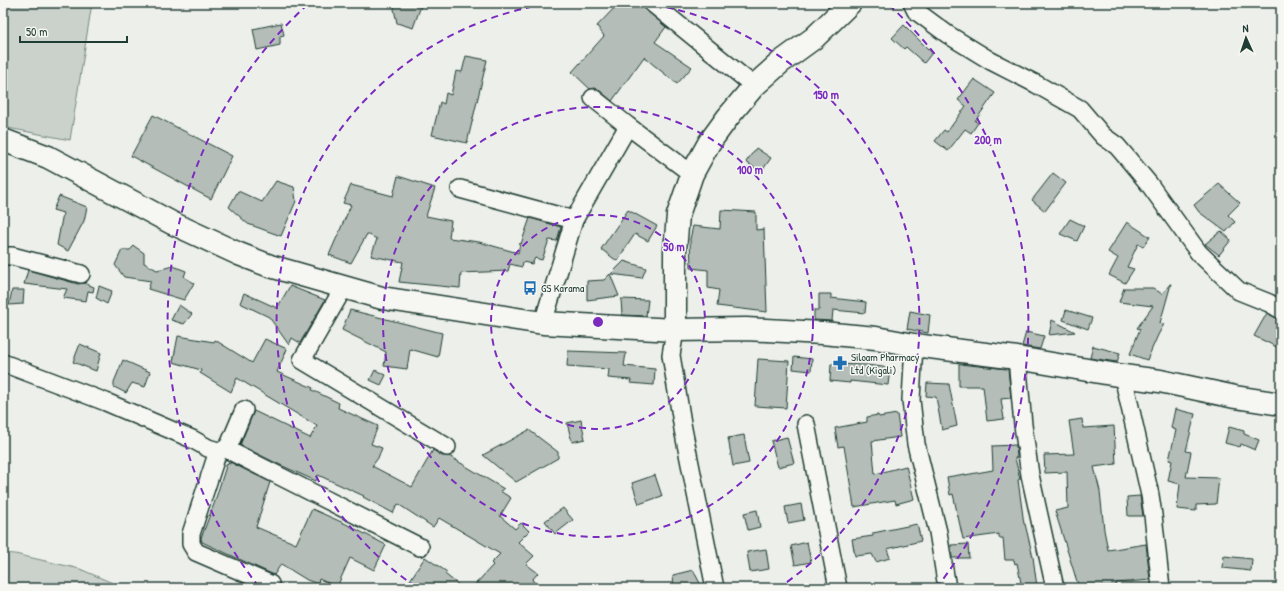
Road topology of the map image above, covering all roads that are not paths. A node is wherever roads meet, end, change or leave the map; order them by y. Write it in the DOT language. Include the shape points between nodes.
graph roads {
  1 [pos="652,3"];
  2 [pos="850,3"];
  3 [pos="912,3"];
  4 [pos="754,86"];
  5 [pos="593,98"];
  6 [pos="628,126"];
  7 [pos="3,140"];
  8 [pos="692,174"];
  9 [pos="460,189"];
  10 [pos="574,220"];
  11 [pos="3,256"];
  12 [pos="81,274"];
  13 [pos="344,287"];
  14 [pos="1281,310"];
  15 [pos="543,323"];
  16 [pos="675,330"];
  17 [pos="914,345"];
  18 [pos="1017,358"];
  19 [pos="3,363"];
  20 [pos="1123,376"];
  21 [pos="1281,404"];
  22 [pos="244,410"];
  23 [pos="806,424"];
  24 [pos="446,447"];
  25 [pos="222,450"];
  26 [pos="420,548"];
  27 [pos="270,584"];
  28 [pos="715,588"];
  29 [pos="838,588"];
  30 [pos="947,588"];
  31 [pos="1055,588"];
  32 [pos="1161,588"];
  1 -- 4 [label="street"];
  2 -- 4 [label="main road" via="814,38"];
  3 -- 14 [label="street" via="916,11 947,34 990,61 1080,109 1139,172 1199,253 1240,292"];
  4 -- 8 [label="main road" via="709,143"];
  5 -- 6 [label="street"];
  6 -- 8 [label="street"];
  6 -- 10 [label="street"];
  7 -- 13 [label="main road" via="48,157 219,245 270,266"];
  8 -- 16 [label="main road" via="678,215 675,251"];
  9 -- 10 [label="street"];
  10 -- 15 [label="street"];
  11 -- 12 [label="street" via="12,256"];
  13 -- 15 [label="main road" via="382,298"];
  13 -- 24 [label="street" via="302,360"];
  15 -- 16 [label="main road"];
  16 -- 17 [label="main road" via="822,333 876,338"];
  16 -- 28 [label="street" via="671,354 683,429"];
  17 -- 18 [label="main road"];
  17 -- 30 [label="street" via="911,400 916,444 938,532"];
  18 -- 20 [label="main road"];
  18 -- 31 [label="street" via="1030,475"];
  19 -- 25 [label="street" via="106,402 208,448"];
  20 -- 21 [label="main road"];
  20 -- 32 [label="street" via="1150,495"];
  22 -- 25 [label="street" via="230,443"];
  23 -- 29 [label="street"];
  25 -- 26 [label="street"];
  25 -- 27 [label="street" via="191,534 191,544 196,552"];
}
